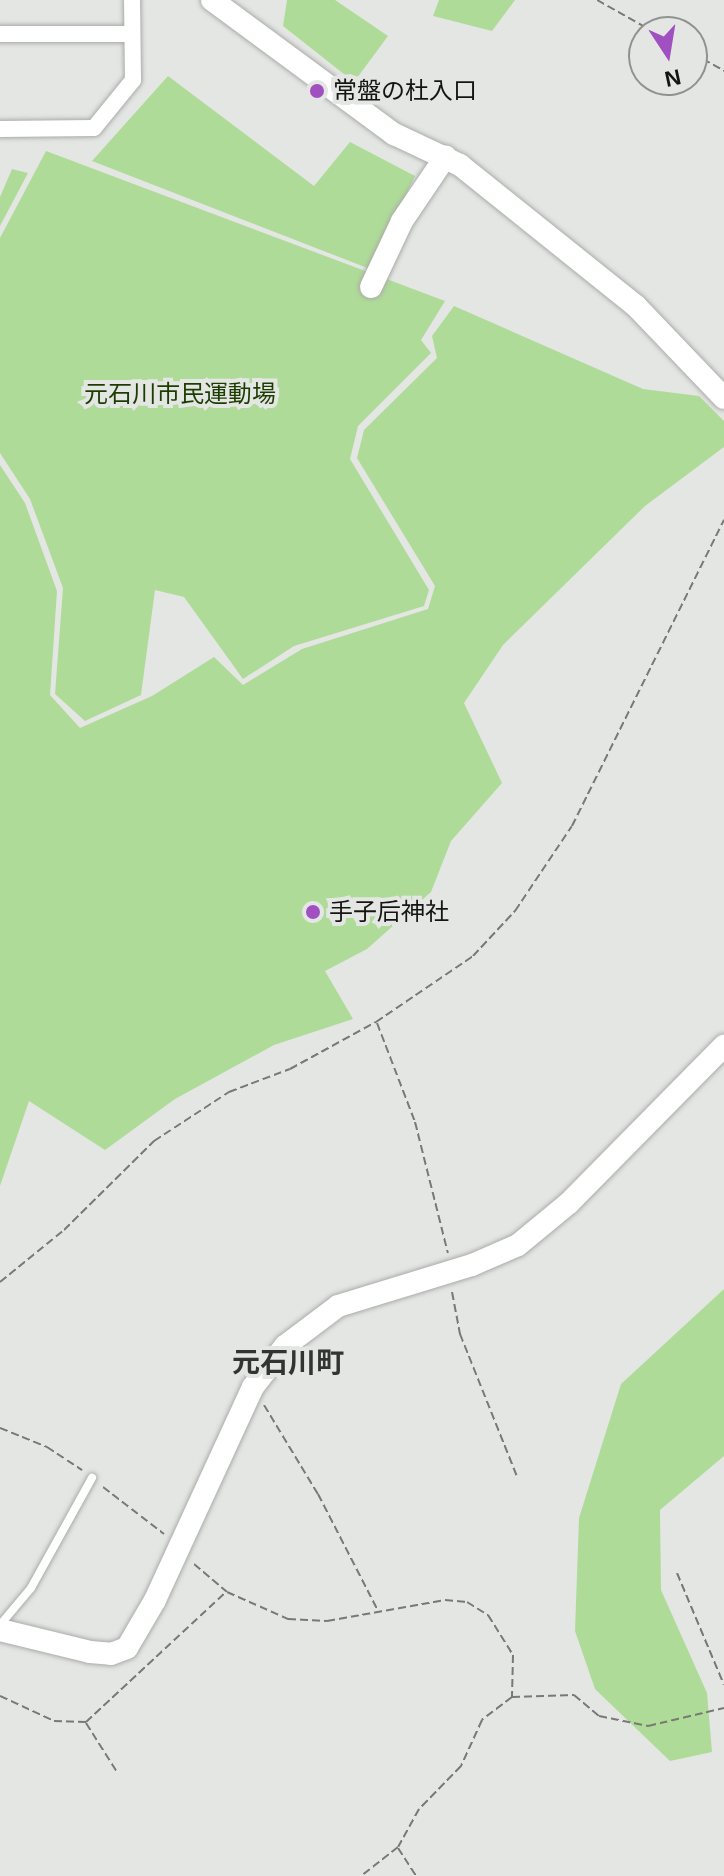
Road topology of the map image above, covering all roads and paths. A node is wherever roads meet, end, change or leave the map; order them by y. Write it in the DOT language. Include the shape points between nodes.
graph roads {
  1 [pos="132,0"];
  2 [pos="212,0"];
  3 [pos="597,0"];
  4 [pos="628,17"];
  5 [pos="0,34"];
  6 [pos="132,34"];
  7 [pos="0,129"];
  8 [pos="446,156"];
  9 [pos="371,287"];
  10 [pos="724,398"];
  11 [pos="724,520"];
  12 [pos="376,1022"];
  13 [pos="724,1046"];
  14 [pos="450,1272"];
  15 [pos="0,1282"];
  16 [pos="253,1387"];
  17 [pos="0,1428"];
  18 [pos="92,1478"];
  19 [pos="518,1479"];
  20 [pos="177,1545"];
  21 [pos="677,1573"];
  22 [pos="227,1592"];
  23 [pos="378,1610"];
  24 [pos="0,1628"];
  25 [pos="724,1685"];
  26 [pos="0,1696"];
  27 [pos="512,1697"];
  28 [pos="724,1708"];
  29 [pos="86,1722"];
  30 [pos="117,1772"];
  31 [pos="398,1847"];
  32 [pos="361,1876"];
  33 [pos="416,1876"];
  1 -- 6 [label="street"];
  2 -- 8 [label="street" via="394,134"];
  3 -- 4 [label="path"];
  5 -- 6 [label="street"];
  6 -- 7 [label="street" via="133,80 94,128"];
  8 -- 9 [label="street" via="402,221"];
  8 -- 10 [label="street" via="636,306"];
  11 -- 12 [label="path" via="572,826 532,888 473,956"];
  12 -- 14 [label="path" via="415,1122"];
  12 -- 15 [label="path" via="290,1069 229,1092 154,1141 64,1230"];
  13 -- 14 [label="street" via="541,1229 493,1257"];
  14 -- 16 [label="street" via="338,1306 304,1328"];
  14 -- 19 [label="path" via="460,1334"];
  16 -- 20 [label="street"];
  16 -- 23 [label="path" via="318,1494"];
  17 -- 18 [label="path" via="47,1447"];
  18 -- 20 [label="path"];
  18 -- 24 [label="lane" via="31,1588"];
  20 -- 22 [label="path"];
  20 -- 24 [label="street" via="138,1635 127,1648 111,1654 90,1652"];
  21 -- 25 [label="path"];
  22 -- 23 [label="path" via="288,1619 327,1621"];
  22 -- 29 [label="path"];
  23 -- 27 [label="path" via="445,1600 480,1607 513,1655"];
  26 -- 29 [label="path" via="54,1721"];
  27 -- 28 [label="path" via="574,1695 599,1716 648,1726"];
  27 -- 31 [label="path" via="482,1720 461,1766 419,1809"];
  29 -- 30 [label="path"];
  31 -- 32 [label="path"];
  31 -- 33 [label="path"];
}
